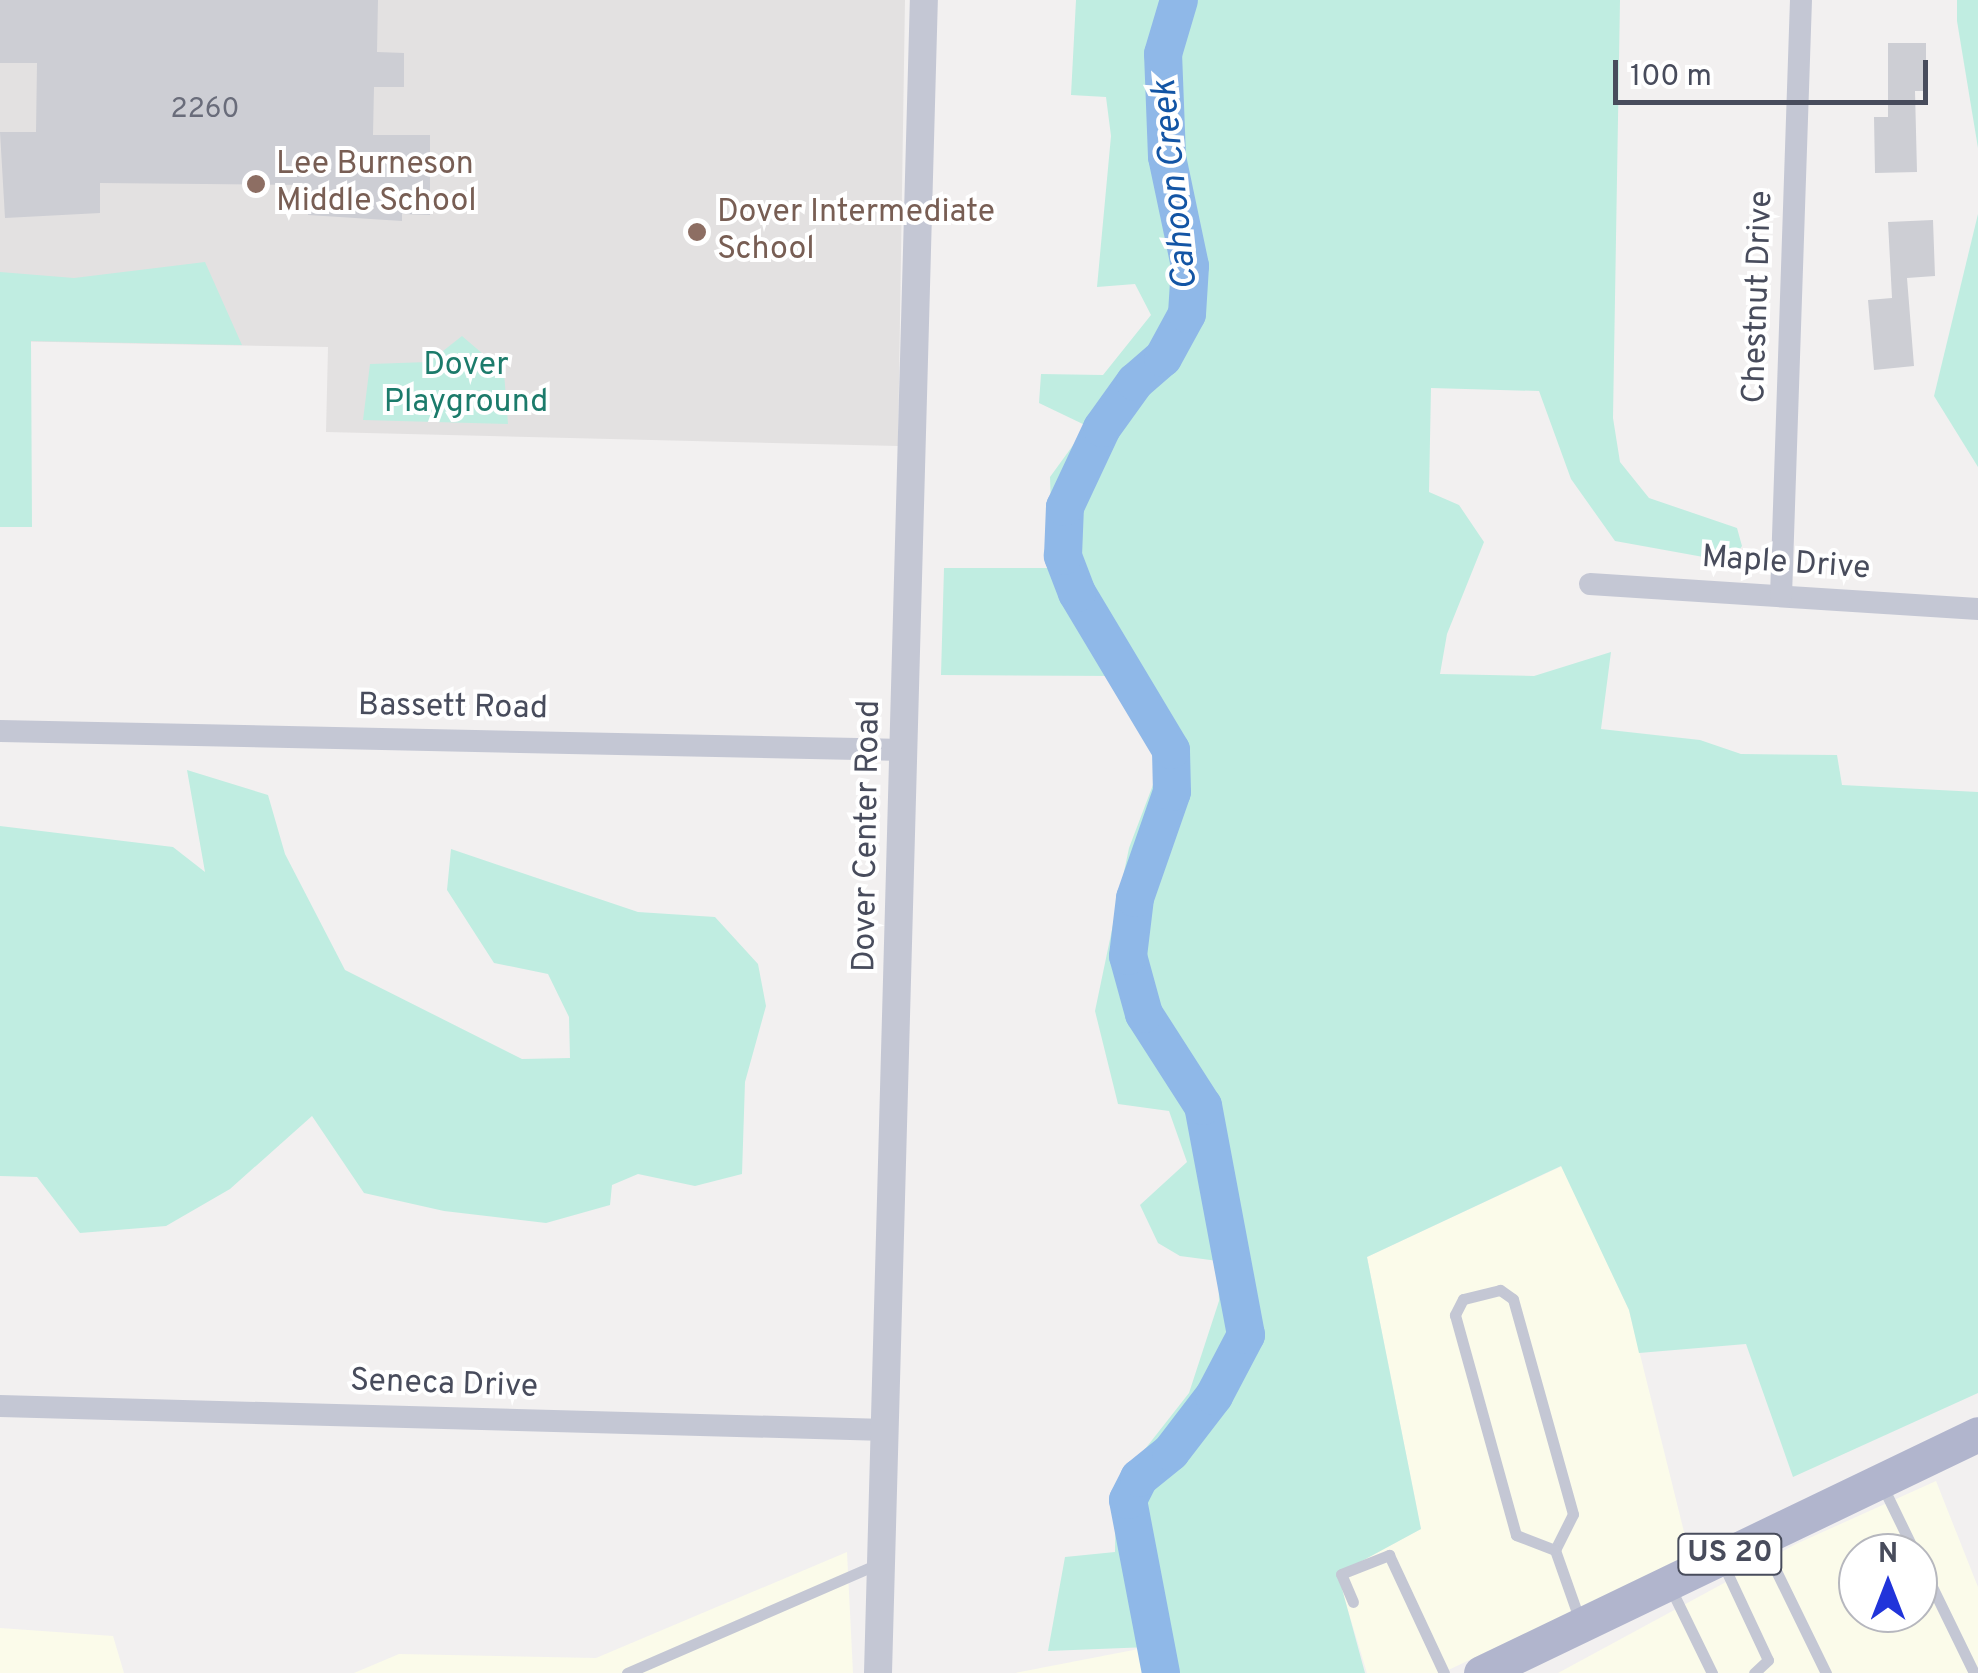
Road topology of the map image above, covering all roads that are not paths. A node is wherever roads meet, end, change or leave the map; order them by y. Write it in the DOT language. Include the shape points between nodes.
graph roads {
  1 [pos="924,0"];
  2 [pos="1801,0"];
  3 [pos="1590,584"];
  4 [pos="1781,596"];
  5 [pos="1978,609"];
  6 [pos="0,730"];
  7 [pos="905,750"];
  8 [pos="0,1406"];
  9 [pos="886,1430"];
  10 [pos="1978,1434"];
  11 [pos="1880,1481"];
  12 [pos="1906,1533"];
  13 [pos="1760,1539"];
  14 [pos="1555,1550"];
  15 [pos="1720,1558"];
  16 [pos="882,1562"];
  17 [pos="1668,1583"];
  18 [pos="1938,1599"];
  19 [pos="1353,1602"];
  20 [pos="1581,1625"];
  21 [pos="626,1673"];
  22 [pos="878,1673"];
  23 [pos="1444,1673"];
  24 [pos="1481,1673"];
  25 [pos="1712,1673"];
  26 [pos="1754,1673"];
  27 [pos="1826,1673"];
  28 [pos="1974,1673"];
  1 -- 7 [label="street, Dover Center Road"];
  2 -- 4 [label="street, Chestnut Drive"];
  3 -- 4 [label="street, Maple Drive"];
  4 -- 5 [label="street, Maple Drive"];
  6 -- 7 [label="street, Bassett Road"];
  7 -- 9 [label="street, Dover Center Road"];
  8 -- 9 [label="street, Seneca Drive"];
  9 -- 16 [label="street, Dover Center Road"];
  10 -- 11 [label="main road, US 20"];
  11 -- 12 [label="lane"];
  11 -- 13 [label="main road, US 20"];
  13 -- 15 [label="main road, US 20"];
  13 -- 27 [label="lane"];
  14 -- 14 [label="lane" via="1516,1535 1455,1315 1463,1299 1500,1290 1513,1298 1573,1514"];
  14 -- 20 [label="lane"];
  15 -- 17 [label="main road, US 20"];
  15 -- 26 [label="lane" via="1768,1660"];
  16 -- 21 [label="lane"];
  16 -- 22 [label="street, Dover Center Road"];
  17 -- 20 [label="main road, US 20"];
  17 -- 25 [label="lane"];
  18 -- 28 [label="lane"];
  19 -- 23 [label="lane" via="1341,1574 1389,1554"];
  20 -- 24 [label="main road, US 20"];
}
